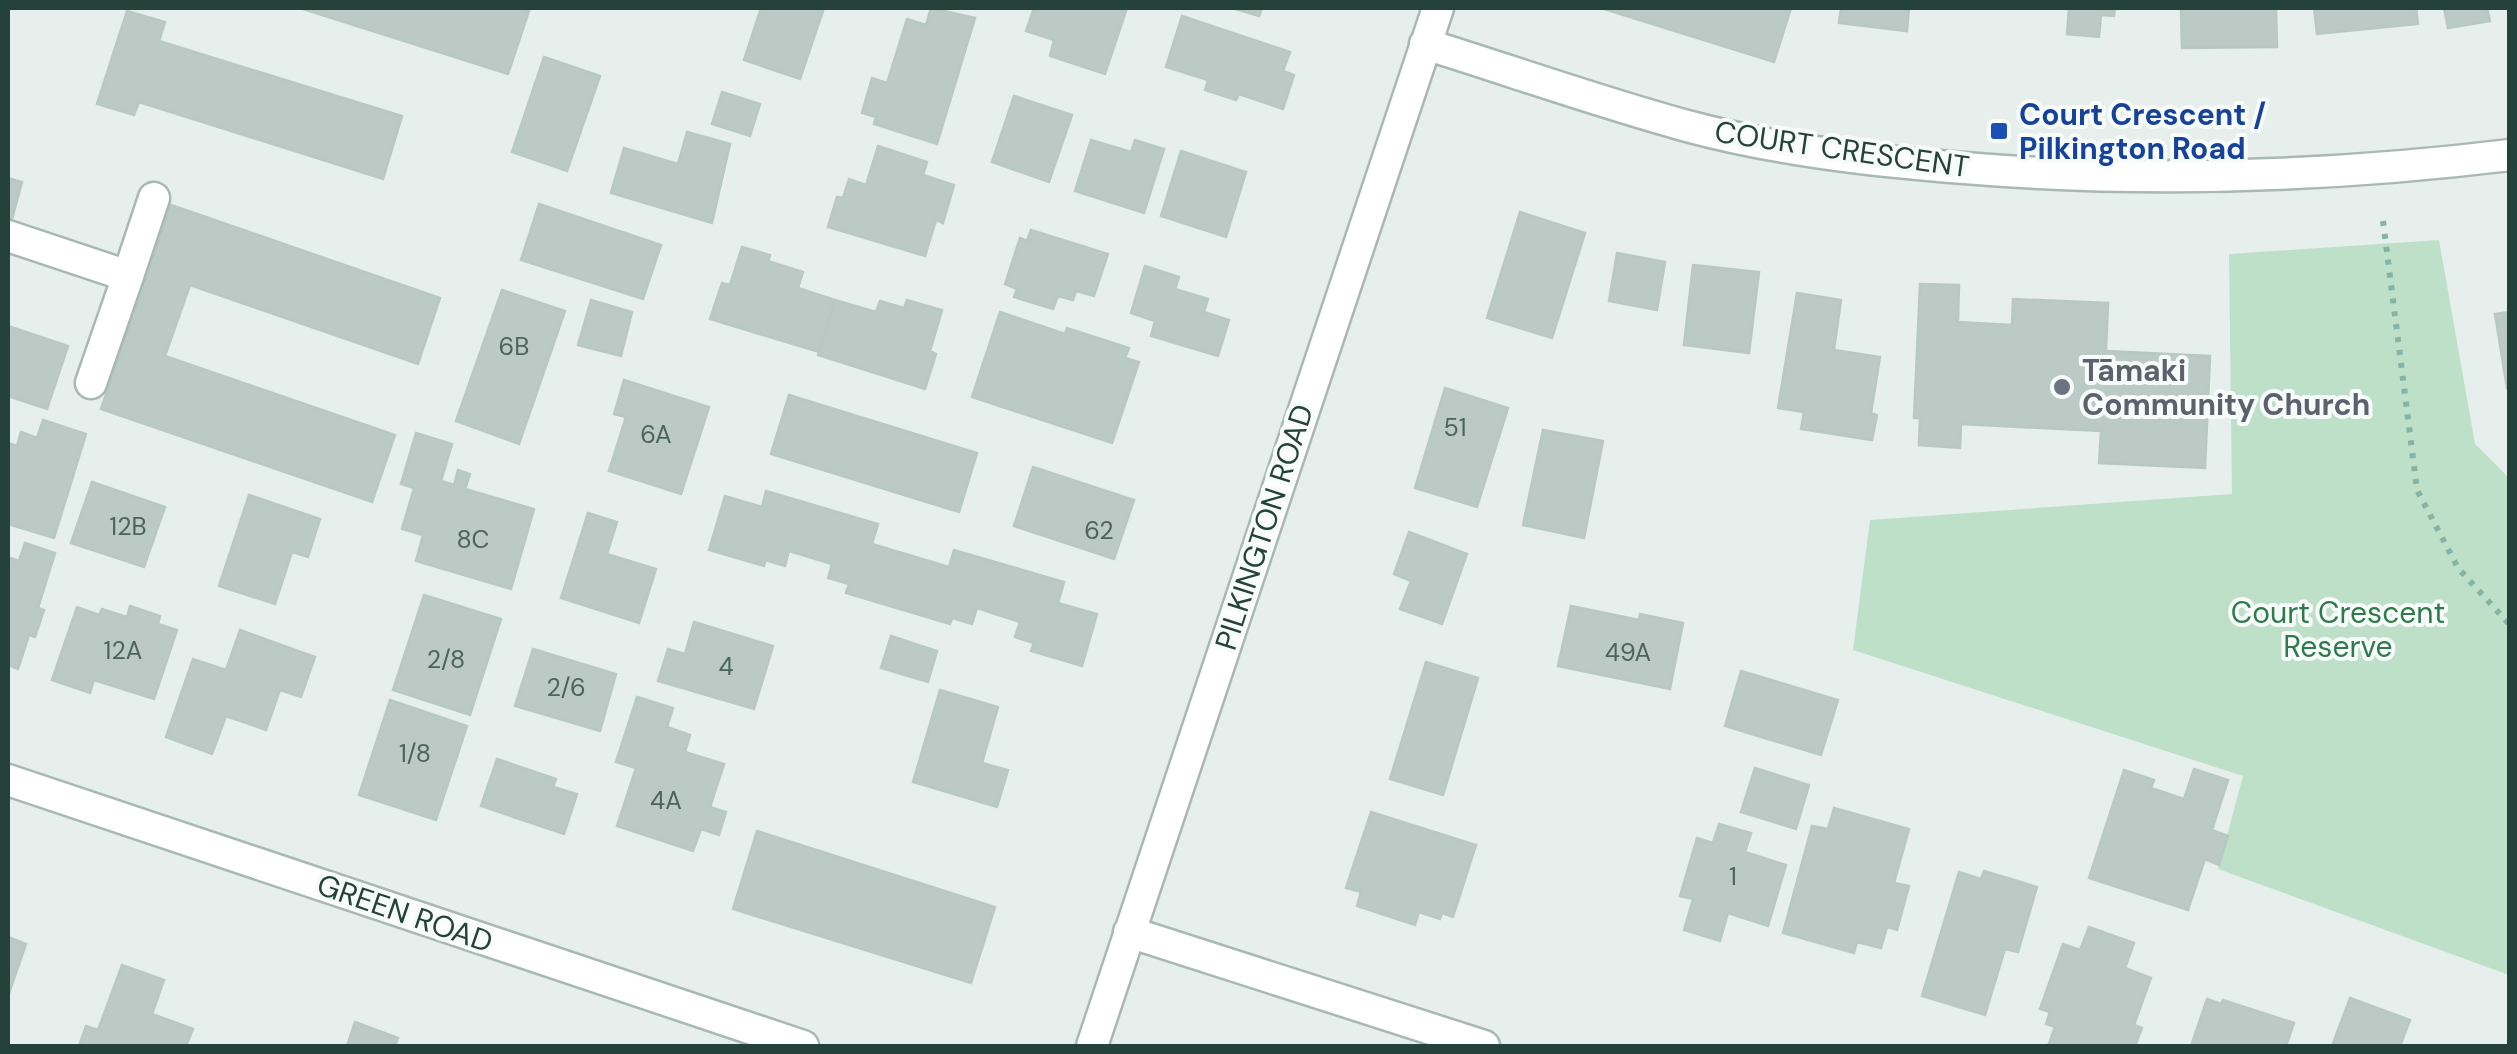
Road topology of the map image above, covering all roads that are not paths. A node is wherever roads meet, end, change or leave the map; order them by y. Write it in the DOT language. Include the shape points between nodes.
graph roads {
  1 [pos="1438,8"];
  2 [pos="1426,44"];
  3 [pos="2510,154"];
  4 [pos="154,198"];
  5 [pos="8,236"];
  6 [pos="128,276"];
  7 [pos="92,383"];
  8 [pos="8,780"];
  9 [pos="1128,932"];
  10 [pos="803,1046"];
  11 [pos="1092,1046"];
  12 [pos="1484,1046"];
  1 -- 2 [label="street, PILKINGTON ROAD"];
  2 -- 3 [label="street, COURT CRESCENT" via="1688,126 1888,162 2091,177 2230,177 2377,170"];
  2 -- 9 [label="street, PILKINGTON ROAD"];
  4 -- 6 [label="street"];
  5 -- 6 [label="street"];
  6 -- 7 [label="street"];
  8 -- 10 [label="street, GREEN ROAD"];
  9 -- 11 [label="street, PILKINGTON ROAD"];
  9 -- 12 [label="street"];
}
